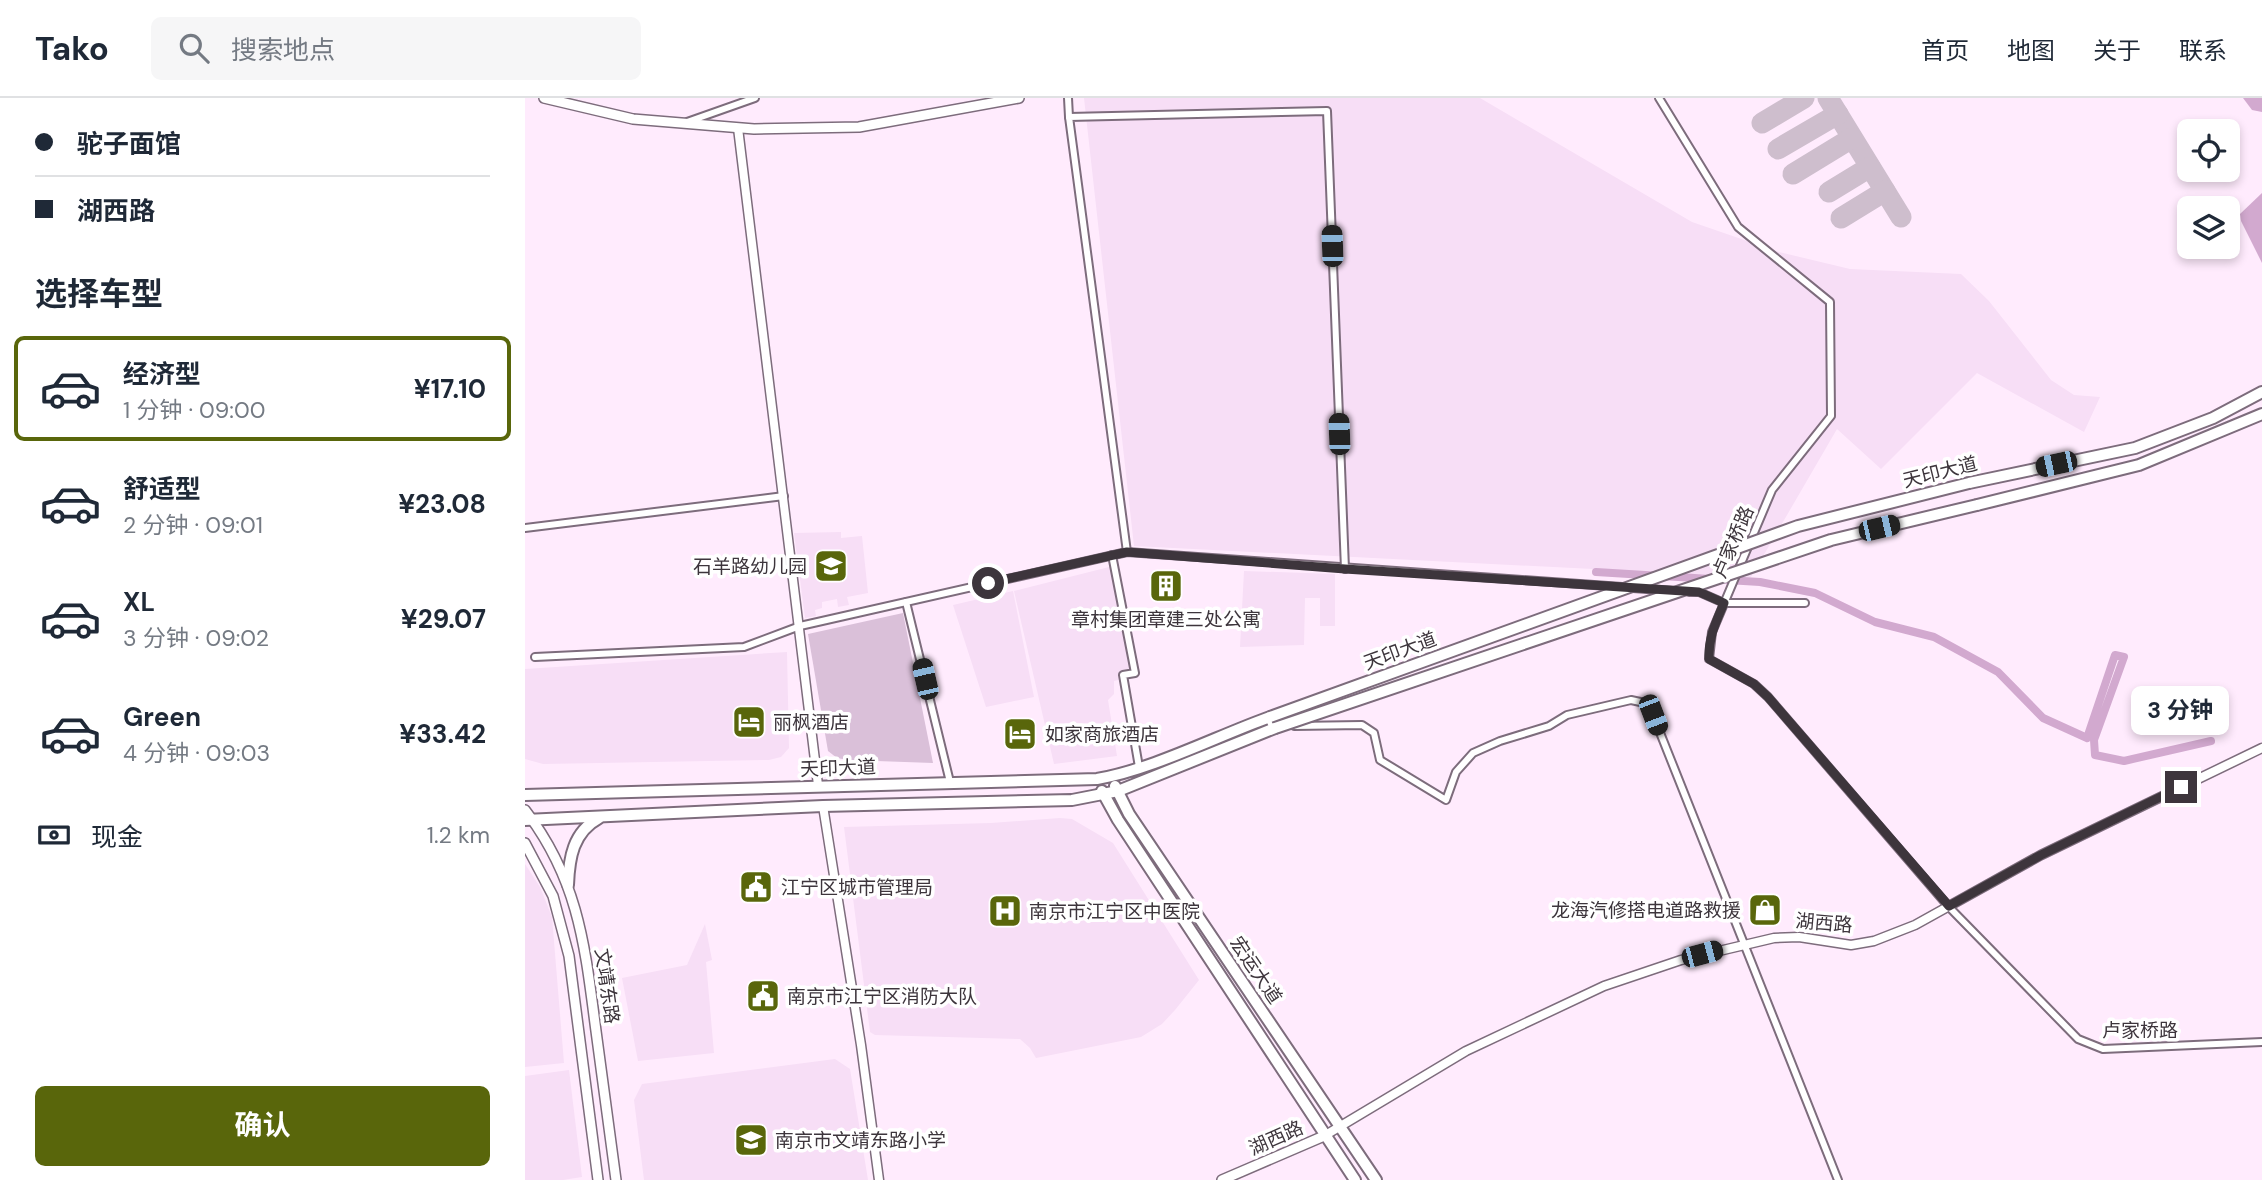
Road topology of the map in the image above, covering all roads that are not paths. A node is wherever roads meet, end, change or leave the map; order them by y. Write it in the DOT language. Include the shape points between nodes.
graph roads {
  1 [pos="544,98"];
  2 [pos="755,98"];
  3 [pos="1019,98"];
  4 [pos="1068,98"];
  5 [pos="1659,98"];
  6 [pos="1069,117"];
  7 [pos="684,123"];
  8 [pos="738,128"];
  9 [pos="2262,392"];
  10 [pos="2262,414"];
  11 [pos="784,496"];
  12 [pos="525,528"];
  13 [pos="1127,552"];
  14 [pos="1112,555"];
  15 [pos="1345,569"];
  16 [pos="906,602"];
  17 [pos="1724,603"];
  18 [pos="1805,603"];
  19 [pos="800,626"];
  20 [pos="535,657"];
  21 [pos="1270,717"];
  22 [pos="1275,728"];
  23 [pos="2262,748"];
  24 [pos="1139,767"];
  25 [pos="1111,777"];
  26 [pos="1097,779"];
  27 [pos="950,782"];
  28 [pos="818,785"];
  29 [pos="1118,791"];
  30 [pos="525,795"];
  31 [pos="1104,795"];
  32 [pos="823,806"];
  33 [pos="525,810"];
  34 [pos="602,817"];
  35 [pos="529,820"];
  36 [pos="525,844"];
  37 [pos="568,885"];
  38 [pos="1949,906"];
  39 [pos="1743,944"];
  40 [pos="2262,1042"];
  41 [pos="1340,1127"];
  42 [pos="1324,1136"];
  43 [pos="598,1180"];
  44 [pos="616,1180"];
  45 [pos="879,1180"];
  46 [pos="1222,1180"];
  47 [pos="1355,1180"];
  48 [pos="1376,1180"];
  49 [pos="1838,1180"];
  1 -- 7 [label="main road" via="633,119"];
  2 -- 7 [label="street"];
  3 -- 8 [label="main road" via="859,127"];
  4 -- 6 [label="street"];
  5 -- 17 [label="street, 卢家桥路" via="1738,227 1831,302 1831,416 1772,490"];
  6 -- 13 [label="street"];
  6 -- 15 [label="street" via="1327,111"];
  7 -- 8 [label="main road"];
  8 -- 11 [label="street"];
  9 -- 21 [label="main road, 天印大道, bridge" via="2213,418 2135,448 1797,526"];
  10 -- 22 [label="main road, 天印大道, bridge" via="2139,465 1831,540"];
  11 -- 12 [label="street"];
  11 -- 19 [label="street"];
  13 -- 14 [label="street"];
  13 -- 15 [label="street"];
  14 -- 16 [label="street"];
  14 -- 24 [label="street" via="1135,673 1123,675"];
  15 -- 17 [label="street" via="1699,592"];
  16 -- 19 [label="street"];
  16 -- 27 [label="street"];
  17 -- 18 [label="street"];
  17 -- 38 [label="street, 卢家桥路" via="1712,632 1709,659 1768,697"];
  19 -- 20 [label="street" via="744,647"];
  19 -- 28 [label="street"];
  21 -- 22 [label="main road"];
  21 -- 24 [label="main road, 天印大道"];
  22 -- 29 [label="main road, 天印大道"];
  22 -- 39 [label="street" via="1362,725 1374,733 1380,760 1446,800 1456,772 1473,753 1567,715 1631,700 1645,703"];
  23 -- 38 [label="street, 湖西路" via="2041,855"];
  24 -- 25 [label="main road, 天印大道"];
  25 -- 26 [label="main road, 天印大道"];
  25 -- 29 [label="main road, 宏运大道"];
  26 -- 27 [label="main road, 天印大道"];
  26 -- 31 [label="main road, 宏运大道"];
  27 -- 28 [label="main road, 天印大道"];
  28 -- 30 [label="main road, 天印大道"];
  29 -- 31 [label="main road, 天印大道"];
  29 -- 41 [label="main road, 宏运大道" via="1129,814"];
  31 -- 32 [label="main road, 天印大道" via="1072,800"];
  31 -- 42 [label="main road, 宏运大道"];
  32 -- 34 [label="main road, 天印大道"];
  32 -- 45 [label="street"];
  33 -- 35 [label="main road, 文靖东路"];
  34 -- 35 [label="main road, 天印大道"];
  34 -- 37 [label="main road" via="586,828 573,847"];
  35 -- 37 [label="main road, 文靖东路"];
  36 -- 43 [label="main road, 文靖东路" via="552,896 569,956"];
  37 -- 44 [label="main road, 文靖东路" via="588,973"];
  38 -- 39 [label="street, 湖西路" via="1874,942 1851,945 1774,937"];
  38 -- 40 [label="street, 卢家桥路" via="2089,1045 2103,1049"];
  39 -- 41 [label="street, 湖西路" via="1604,986 1466,1051"];
  39 -- 49 [label="street"];
  41 -- 42 [label="street, 湖西路"];
  41 -- 48 [label="main road, 宏运大道"];
  42 -- 46 [label="main road, 湖西路"];
  42 -- 47 [label="main road, 宏运大道"];
}
